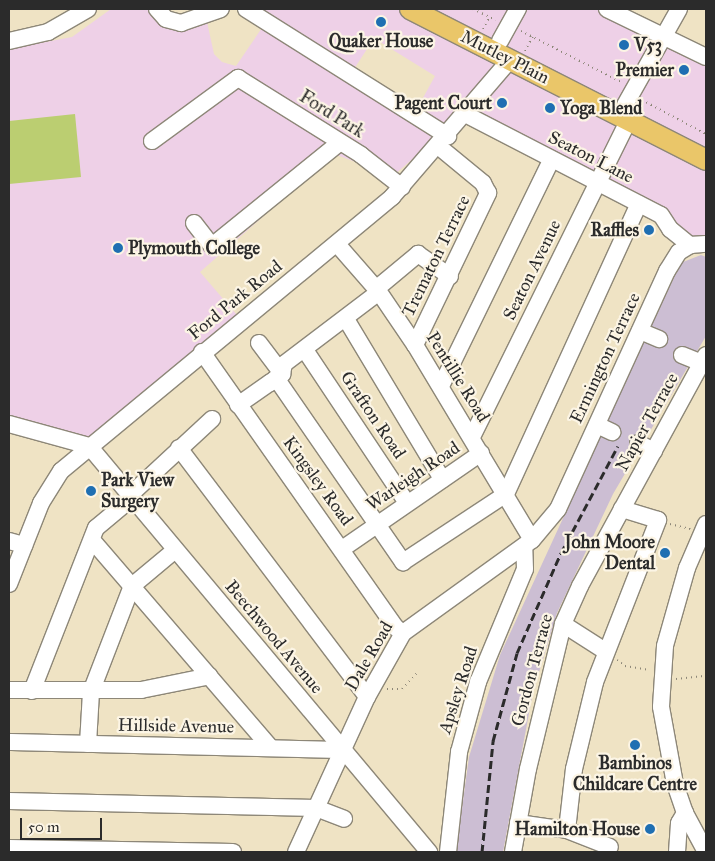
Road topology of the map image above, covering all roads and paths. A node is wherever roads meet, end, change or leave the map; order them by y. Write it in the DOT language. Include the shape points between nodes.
graph roads {
  1 [pos="88,9"];
  2 [pos="157,9"];
  3 [pos="221,9"];
  4 [pos="246,9"];
  5 [pos="410,9"];
  6 [pos="436,9"];
  7 [pos="473,9"];
  8 [pos="518,9"];
  9 [pos="607,9"];
  10 [pos="679,9"];
  11 [pos="664,35"];
  12 [pos="9,41"];
  13 [pos="509,44"];
  14 [pos="706,57"];
  15 [pos="630,102"];
  16 [pos="465,114"];
  17 [pos="706,134"];
  18 [pos="152,141"];
  19 [pos="443,141"];
  20 [pos="338,143"];
  21 [pos="706,145"];
  22 [pos="551,160"];
  23 [pos="706,160"];
  24 [pos="596,183"];
  25 [pos="402,187"];
  26 [pos="639,204"];
  27 [pos="194,223"];
  28 [pos="337,244"];
  29 [pos="698,245"];
  30 [pos="450,276"];
  31 [pos="378,290"];
  32 [pos="346,319"];
  33 [pos="640,331"];
  34 [pos="659,339"];
  35 [pos="259,343"];
  36 [pos="416,344"];
  37 [pos="305,350"];
  38 [pos="202,352"];
  39 [pos="682,355"];
  40 [pos="704,359"];
  41 [pos="279,376"];
  42 [pos="441,386"];
  43 [pos="238,405"];
  44 [pos="212,419"];
  45 [pos="9,424"];
  46 [pos="597,425"];
  47 [pos="612,432"];
  48 [pos="472,437"];
  49 [pos="638,443"];
  50 [pos="89,446"];
  51 [pos="179,448"];
  52 [pos="654,450"];
  53 [pos="482,453"];
  54 [pos="442,480"];
  55 [pos="506,494"];
  56 [pos="131,497"];
  57 [pos="407,503"];
  58 [pos="558,509"];
  59 [pos="622,509"];
  60 [pos="658,520"];
  61 [pos="376,525"];
  62 [pos="704,528"];
  63 [pos="92,540"];
  64 [pos="16,543"];
  65 [pos="528,543"];
  66 [pos="342,549"];
  67 [pos="176,550"];
  68 [pos="9,584"];
  69 [pos="132,586"];
  70 [pos="563,624"];
  71 [pos="403,633"];
  72 [pos="605,651"];
  73 [pos="417,673"];
  74 [pos="210,676"];
  75 [pos="662,676"];
  76 [pos="706,676"];
  77 [pos="9,690"];
  78 [pos="32,690"];
  79 [pos="370,691"];
  80 [pos="91,692"];
  81 [pos="9,742"];
  82 [pos="88,744"];
  83 [pos="271,748"];
  84 [pos="342,750"];
  85 [pos="9,801"];
  86 [pos="316,808"];
  87 [pos="685,813"];
  88 [pos="344,819"];
  89 [pos="518,824"];
  90 [pos="567,830"];
  91 [pos="610,847"];
  92 [pos="9,848"];
  93 [pos="233,852"];
  94 [pos="296,852"];
  95 [pos="429,852"];
  96 [pos="448,852"];
  97 [pos="513,852"];
  98 [pos="677,852"];
  99 [pos="706,852"];
  1 -- 12 [label="street" via="48,32"];
  2 -- 3 [label="street" via="166,19 182,22"];
  4 -- 19 [label="street" via="412,114"];
  5 -- 13 [label="main road, Mutley Plain"];
  6 -- 13 [label="main road, Mutley Plain"];
  7 -- 13 [label="path"];
  8 -- 13 [label="street, Ford Park Road"];
  9 -- 11 [label="street"];
  10 -- 11 [label="street, Seaton Avenue"];
  11 -- 14 [label="street"];
  11 -- 15 [label="street, Seaton Avenue"];
  13 -- 15 [label="main road, Mutley Plain"];
  13 -- 15 [label="path"];
  13 -- 16 [label="street, Ford Park Road"];
  15 -- 17 [label="path"];
  15 -- 21 [label="main road, Mutley Plain"];
  15 -- 23 [label="main road, Mutley Plain"];
  15 -- 24 [label="street, Seaton Avenue"];
  16 -- 19 [label="street, Ford Park Road"];
  16 -- 22 [label="street, Seaton Lane"];
  18 -- 20 [label="street, Ford Park" via="238,78"];
  19 -- 25 [label="street, Ford Park Road"];
  19 -- 30 [label="street, Trematon Terrace" via="483,183 488,193"];
  20 -- 25 [label="street, Ford Park" via="362,155"];
  20 -- 27 [label="street" via="212,246"];
  22 -- 24 [label="street, Seaton Lane"];
  22 -- 42 [label="street"];
  24 -- 26 [label="street, Seaton Lane"];
  24 -- 48 [label="street, Seaton Avenue"];
  25 -- 28 [label="street, Ford Park Road"];
  26 -- 29 [label="street, Seaton Lane" via="660,215 670,229"];
  26 -- 55 [label="street"];
  28 -- 31 [label="street, Pentillie Road"];
  28 -- 38 [label="street, Ford Park Road"];
  29 -- 33 [label="street, Ermington Terrace" via="679,252"];
  30 -- 31 [label="street" via="418,254"];
  30 -- 36 [label="street, Trematon Terrace"];
  31 -- 32 [label="street"];
  31 -- 36 [label="street, Pentillie Road"];
  32 -- 37 [label="street"];
  32 -- 54 [label="street"];
  33 -- 34 [label="street"];
  33 -- 46 [label="street, Ermington Terrace"];
  35 -- 41 [label="street"];
  36 -- 42 [label="street, Pentillie Road"];
  37 -- 41 [label="street" via="284,364"];
  37 -- 57 [label="street, Grafton Road"];
  38 -- 43 [label="street, Kingsley Road"];
  38 -- 50 [label="street, Ford Park Road"];
  39 -- 40 [label="street"];
  40 -- 52 [label="street, Napier Terrace"];
  41 -- 43 [label="street"];
  41 -- 61 [label="street"];
  42 -- 48 [label="street, Pentillie Road"];
  43 -- 66 [label="street, Kingsley Road"];
  44 -- 51 [label="street"];
  45 -- 50 [label="street"];
  46 -- 47 [label="street"];
  46 -- 58 [label="street, Ermington Terrace"];
  48 -- 53 [label="street, Pentillie Road"];
  49 -- 52 [label="street"];
  50 -- 56 [label="street, Beechwood Avenue"];
  50 -- 64 [label="street, Ford Park Road" via="62,471"];
  51 -- 56 [label="street"];
  51 -- 79 [label="street"];
  52 -- 59 [label="street, Napier Terrace"];
  53 -- 54 [label="street, Warleigh Road"];
  53 -- 55 [label="street, Pentillie Road"];
  54 -- 57 [label="street, Warleigh Road"];
  55 -- 61 [label="street" via="403,562"];
  55 -- 65 [label="street, Pentillie Road"];
  56 -- 63 [label="street" via="96,528"];
  56 -- 67 [label="street, Beechwood Avenue"];
  57 -- 61 [label="street, Warleigh Road"];
  58 -- 65 [label="street, Dale Road"];
  59 -- 60 [label="street"];
  59 -- 70 [label="street, Gordon Terrace"];
  60 -- 62 [label="path"];
  60 -- 72 [label="street"];
  61 -- 66 [label="street, Warleigh Road"];
  62 -- 75 [label="street" via="687,568 665,646"];
  63 -- 69 [label="street"];
  63 -- 78 [label="street"];
  64 -- 68 [label="street, Ford Park Road"];
  65 -- 71 [label="street, Dale Road"];
  65 -- 96 [label="street, Apsley Road" via="525,569 478,682 459,752"];
  66 -- 71 [label="street, Kingsley Road" via="395,627"];
  67 -- 69 [label="street"];
  67 -- 84 [label="street, Beechwood Avenue"];
  69 -- 74 [label="street"];
  69 -- 80 [label="street"];
  70 -- 72 [label="street"];
  70 -- 89 [label="street, Gordon Terrace" via="546,687"];
  71 -- 79 [label="street, Dale Road"];
  72 -- 75 [label="path" via="626,666"];
  72 -- 90 [label="street" via="574,769"];
  73 -- 79 [label="path" via="402,689"];
  74 -- 80 [label="street" via="141,690"];
  74 -- 83 [label="street"];
  75 -- 76 [label="path"];
  75 -- 87 [label="street" via="661,707 669,760"];
  77 -- 78 [label="street"];
  78 -- 80 [label="street"];
  79 -- 84 [label="street, Dale Road"];
  80 -- 82 [label="street"];
  81 -- 82 [label="street, Hillside Avenue"];
  82 -- 83 [label="street, Hillside Avenue"];
  83 -- 84 [label="street, Hillside Avenue"];
  84 -- 86 [label="street, Dale Road"];
  84 -- 95 [label="street, Beechwood Avenue"];
  85 -- 86 [label="street"];
  86 -- 88 [label="street"];
  86 -- 94 [label="street, Dale Road"];
  87 -- 98 [label="street" via="679,823"];
  87 -- 99 [label="street"];
  89 -- 90 [label="street"];
  89 -- 97 [label="street, Gordon Terrace"];
  90 -- 91 [label="street"];
  92 -- 93 [label="street"];
}
